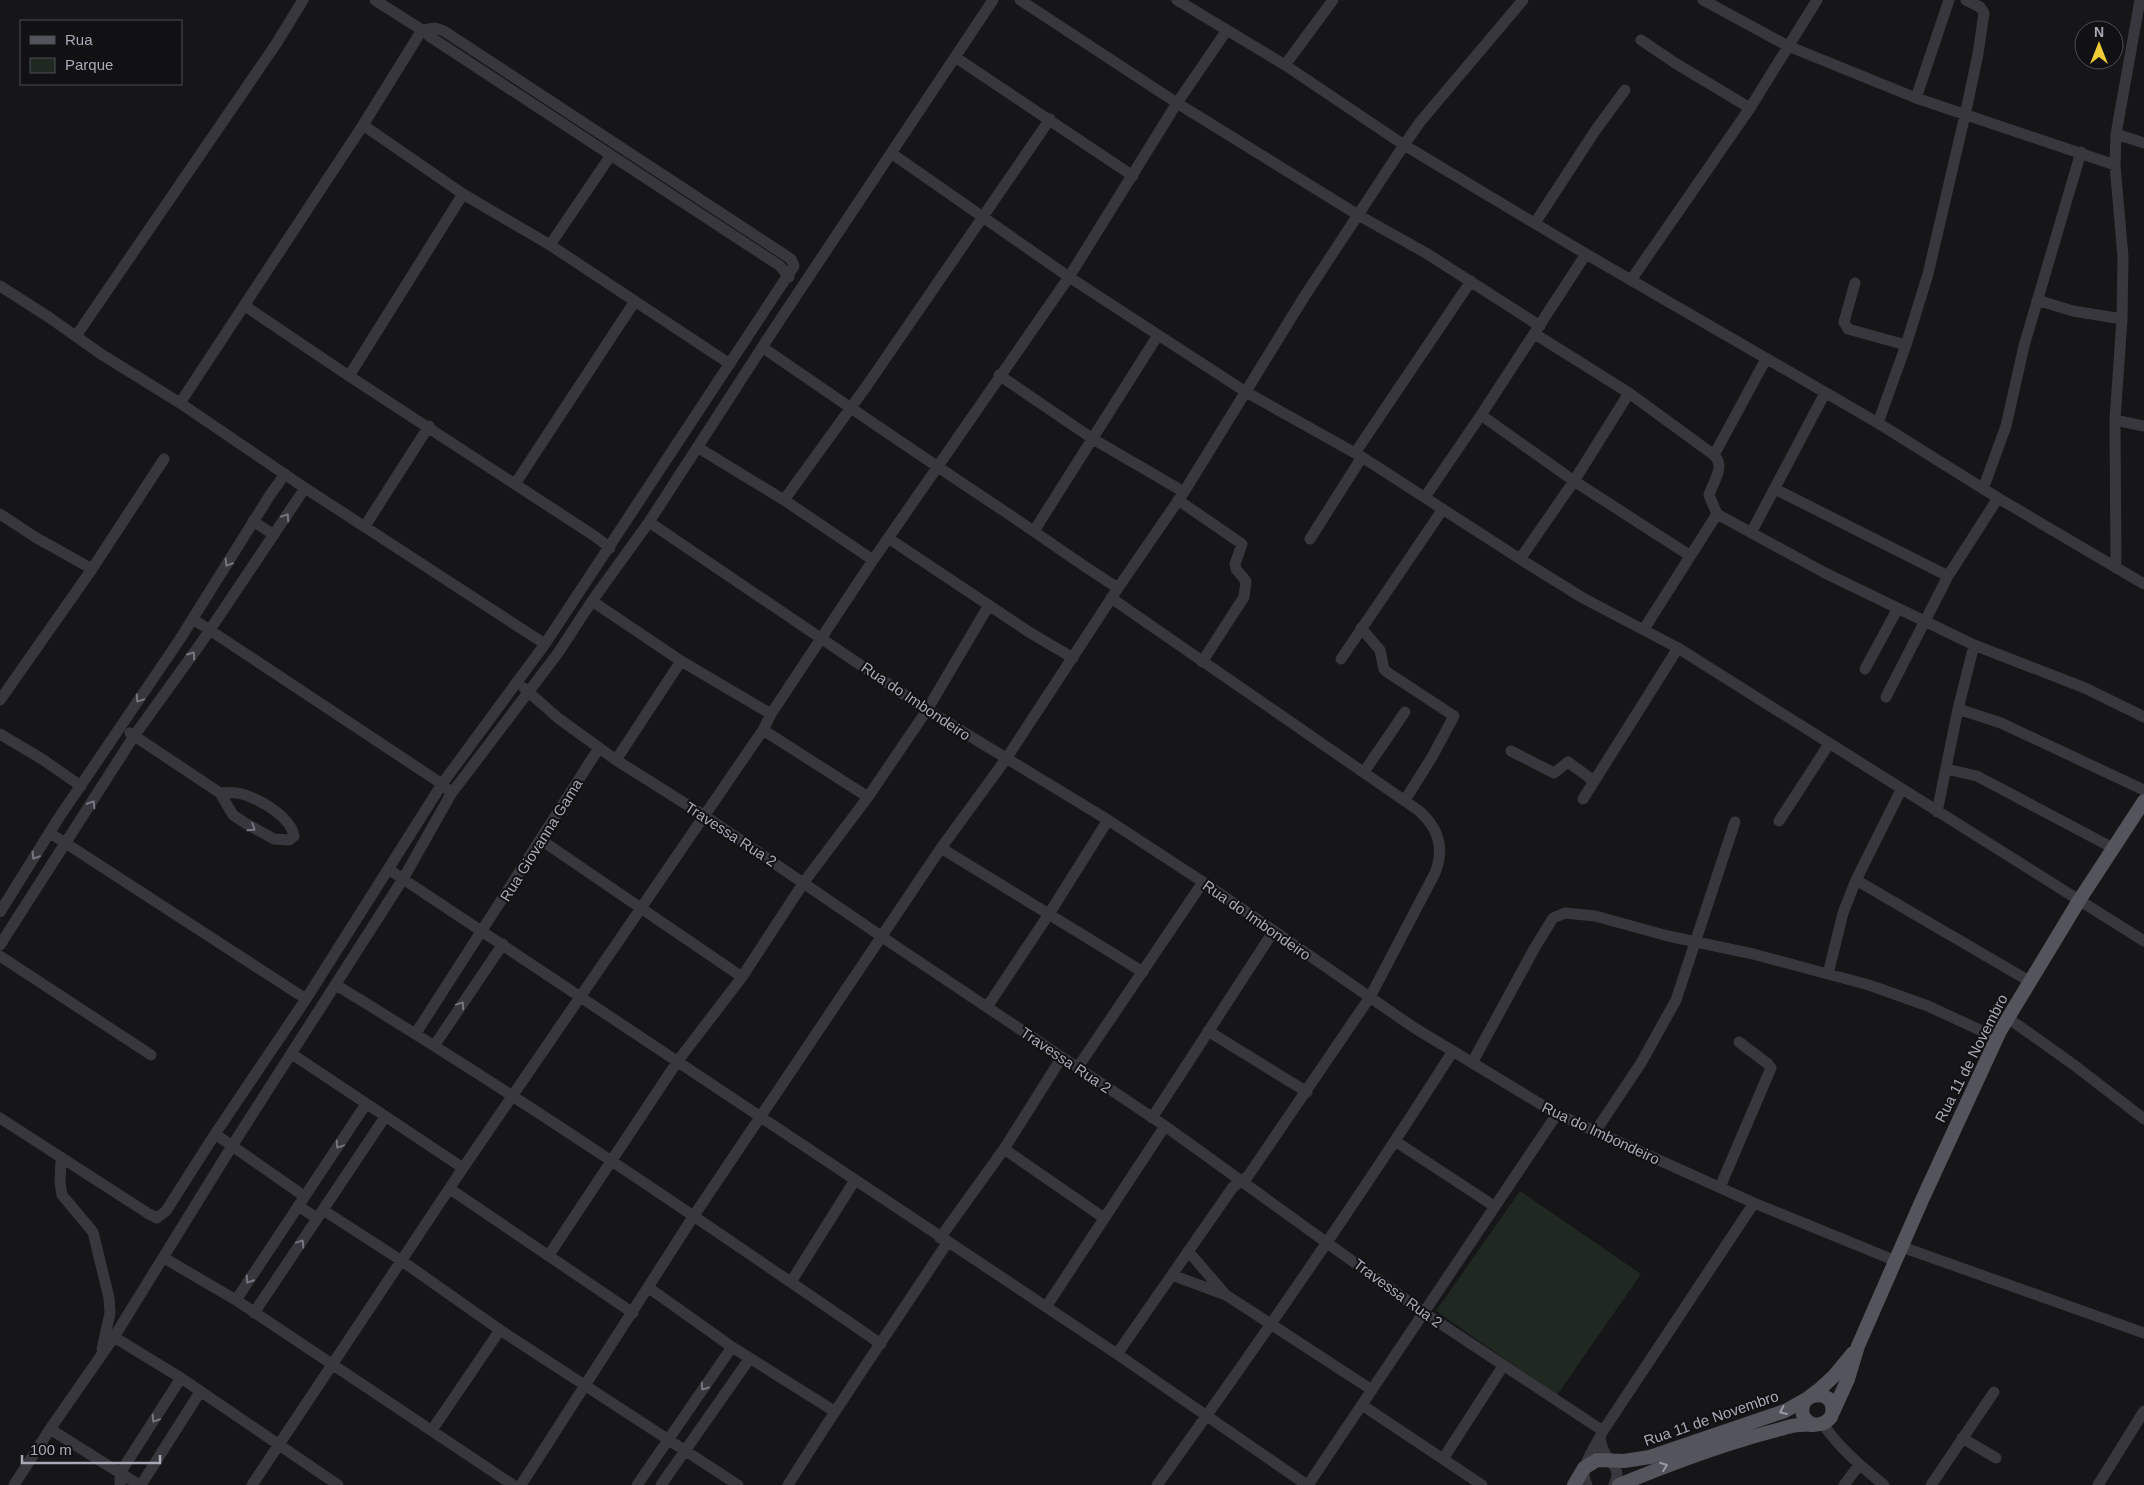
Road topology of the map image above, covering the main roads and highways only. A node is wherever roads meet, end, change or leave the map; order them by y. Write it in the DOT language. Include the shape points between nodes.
graph roads {
  1 [pos="2144,801"];
  2 [pos="1858,1346"];
  3 [pos="1808,1398"];
  4 [pos="1833,1412"];
  5 [pos="1819,1424"];
  6 [pos="1574,1485"];
  7 [pos="1619,1485"];
  1 -- 2 [label="main road, Rua 11 de Novembro" via="2029,981 1997,1038"];
  2 -- 3 [label="main road, Rua 11 de Novembro" via="1834,1376"];
  2 -- 4 [label="main road, Rua 11 de Novembro"];
  3 -- 4 [label="main road" via="1818,1395 1828,1398"];
  3 -- 5 [label="main road, Rua 11 de Novembro" via="1803,1406 1804,1416 1810,1423"];
  3 -- 6 [label="main road, Rua 11 de Novembro, one-way" via="1785,1411 1671,1451 1637,1460 1597,1460 1584,1468"];
  4 -- 5 [label="main road, Rua 11 de Novembro"];
  7 -- 5 [label="main road, Rua 11 de Novembro, one-way" via="1678,1461 1762,1434 1792,1426"];
}
